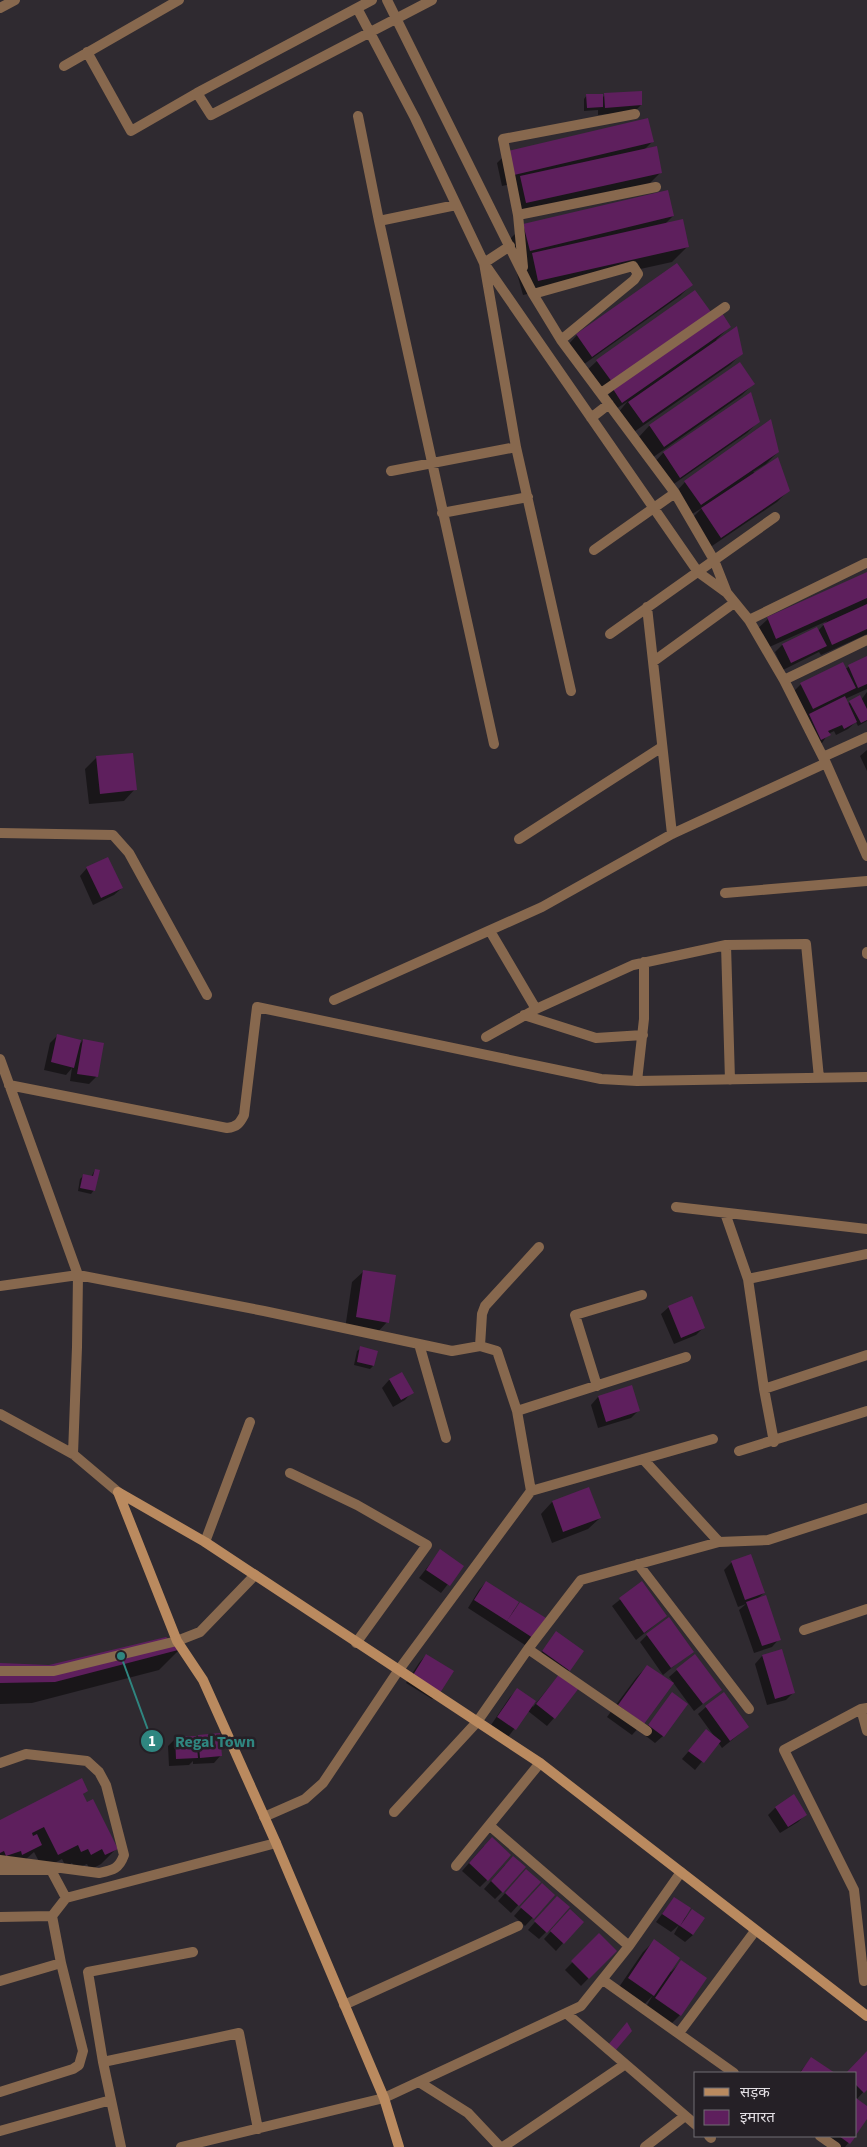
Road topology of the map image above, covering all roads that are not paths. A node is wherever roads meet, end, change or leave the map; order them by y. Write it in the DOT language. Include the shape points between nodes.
graph roads {
  1 [pos="15,0"];
  2 [pos="179,0"];
  3 [pos="372,0"];
  4 [pos="387,0"];
  5 [pos="432,0"];
  6 [pos="167,3"];
  7 [pos="0,8"];
  8 [pos="357,8"];
  9 [pos="397,19"];
  10 [pos="371,33"];
  11 [pos="87,52"];
  12 [pos="64,66"];
  13 [pos="197,93"];
  14 [pos="635,114"];
  15 [pos="358,116"];
  16 [pos="656,187"];
  17 [pos="456,205"];
  18 [pos="518,215"];
  19 [pos="379,221"];
  20 [pos="510,246"];
  21 [pos="484,262"];
  22 [pos="524,274"];
  23 [pos="533,294"];
  24 [pos="725,307"];
  25 [pos="561,340"];
  26 [pos="601,393"];
  27 [pos="609,404"];
  28 [pos="591,418"];
  29 [pos="516,447"];
  30 [pos="431,462"];
  31 [pos="391,471"];
  32 [pos="675,493"];
  33 [pos="528,497"];
  34 [pos="654,508"];
  35 [pos="442,513"];
  36 [pos="775,517"];
  37 [pos="594,550"];
  38 [pos="714,560"];
  39 [pos="866,563"];
  40 [pos="698,572"];
  41 [pos="727,594"];
  42 [pos="734,603"];
  43 [pos="647,608"];
  44 [pos="748,620"];
  45 [pos="610,634"];
  46 [pos="867,640"];
  47 [pos="654,661"];
  48 [pos="784,680"];
  49 [pos="571,691"];
  50 [pos="867,737"];
  51 [pos="494,744"];
  52 [pos="662,747"];
  53 [pos="825,760"];
  54 [pos="0,833"];
  55 [pos="672,834"];
  56 [pos="519,839"];
  57 [pos="863,840"];
  58 [pos="867,856"];
  59 [pos="867,881"];
  60 [pos="725,893"];
  61 [pos="490,931"];
  62 [pos="726,945"];
  63 [pos="644,962"];
  64 [pos="207,995"];
  65 [pos="334,1000"];
  66 [pos="536,1008"];
  67 [pos="524,1015"];
  68 [pos="643,1035"];
  69 [pos="486,1037"];
  70 [pos="0,1059"];
  71 [pos="867,1077"];
  72 [pos="819,1078"];
  73 [pos="730,1080"];
  74 [pos="637,1081"];
  75 [pos="9,1084"];
  76 [pos="676,1207"];
  77 [pos="725,1213"];
  78 [pos="867,1229"];
  79 [pos="539,1246"];
  80 [pos="866,1255"];
  81 [pos="78,1275"];
  82 [pos="748,1279"];
  83 [pos="0,1286"];
  84 [pos="642,1294"];
  85 [pos="419,1344"];
  86 [pos="480,1346"];
  87 [pos="867,1355"];
  88 [pos="686,1357"];
  89 [pos="596,1386"];
  90 [pos="764,1389"];
  91 [pos="517,1411"];
  92 [pos="867,1411"];
  93 [pos="0,1414"];
  94 [pos="250,1422"];
  95 [pos="446,1438"];
  96 [pos="713,1439"];
  97 [pos="774,1442"];
  98 [pos="739,1451"];
  99 [pos="73,1454"];
  100 [pos="643,1459"];
  101 [pos="290,1474"];
  102 [pos="531,1491"];
  103 [pos="118,1492"];
  104 [pos="867,1508"];
  105 [pos="205,1542"];
  106 [pos="719,1542"];
  107 [pos="638,1564"];
  108 [pos="255,1575"];
  109 [pos="867,1609"];
  110 [pos="804,1630"];
  111 [pos="177,1641"];
  112 [pos="356,1643"];
  113 [pos="528,1649"];
  114 [pos="0,1671"];
  115 [pos="398,1671"];
  116 [pos="864,1708"];
  117 [pos="749,1709"];
  118 [pos="477,1722"];
  119 [pos="867,1730"];
  120 [pos="647,1731"];
  121 [pos="0,1763"];
  122 [pos="540,1763"];
  123 [pos="394,1812"];
  124 [pos="264,1817"];
  125 [pos="490,1826"];
  126 [pos="276,1843"];
  127 [pos="0,1860"];
  128 [pos="456,1866"];
  129 [pos="0,1870"];
  130 [pos="681,1872"];
  131 [pos="66,1898"];
  132 [pos="52,1916"];
  133 [pos="0,1918"];
  134 [pos="518,1926"];
  135 [pos="755,1931"];
  136 [pos="629,1946"];
  137 [pos="193,1952"];
  138 [pos="61,1963"];
  139 [pos="603,1980"];
  140 [pos="0,1981"];
  141 [pos="864,1981"];
  142 [pos="344,2005"];
  143 [pos="566,2013"];
  144 [pos="867,2016"];
  145 [pos="680,2034"];
  146 [pos="103,2062"];
  147 [pos="624,2065"];
  148 [pos="733,2072"];
  149 [pos="419,2082"];
  150 [pos="0,2092"];
  151 [pos="384,2098"];
  152 [pos="111,2100"];
  153 [pos="685,2116"];
  154 [pos="694,2123"];
  155 [pos="258,2129"];
  156 [pos="0,2131"];
  157 [pos="821,2137"];
  158 [pos="121,2147"];
  159 [pos="181,2147"];
  160 [pos="399,2147"];
  161 [pos="501,2147"];
  162 [pos="645,2147"];
  163 [pos="835,2147"];
  1 -- 7 [label="street"];
  2 -- 6 [label="street"];
  3 -- 8 [label="street"];
  4 -- 9 [label="street"];
  5 -- 9 [label="street"];
  6 -- 11 [label="street"];
  8 -- 10 [label="street"];
  8 -- 13 [label="street"];
  9 -- 10 [label="street"];
  9 -- 20 [label="street"];
  10 -- 13 [label="street" via="211,116"];
  10 -- 17 [label="street"];
  11 -- 12 [label="street"];
  11 -- 13 [label="street" via="131,131"];
  14 -- 18 [label="street" via="503,139"];
  15 -- 19 [label="street"];
  16 -- 18 [label="street"];
  17 -- 19 [label="street"];
  17 -- 21 [label="street"];
  18 -- 22 [label="street"];
  19 -- 30 [label="street"];
  20 -- 21 [label="street"];
  20 -- 22 [label="street"];
  21 -- 28 [label="street"];
  21 -- 29 [label="street"];
  22 -- 23 [label="street"];
  23 -- 25 [label="street"];
  23 -- 25 [label="street" via="633,266 636,269 638,274 634,280"];
  24 -- 26 [label="street"];
  25 -- 26 [label="street"];
  26 -- 27 [label="street"];
  27 -- 28 [label="street"];
  27 -- 32 [label="street"];
  28 -- 34 [label="street"];
  29 -- 30 [label="street"];
  29 -- 33 [label="street"];
  30 -- 31 [label="street"];
  30 -- 35 [label="street"];
  32 -- 34 [label="street"];
  32 -- 38 [label="street"];
  33 -- 35 [label="street"];
  33 -- 49 [label="street"];
  34 -- 37 [label="street"];
  34 -- 40 [label="street"];
  35 -- 51 [label="street"];
  36 -- 38 [label="street"];
  38 -- 40 [label="street"];
  38 -- 41 [label="street"];
  39 -- 44 [label="street"];
  40 -- 41 [label="street"];
  40 -- 43 [label="street"];
  41 -- 42 [label="street"];
  42 -- 44 [label="street"];
  42 -- 47 [label="street"];
  43 -- 45 [label="street"];
  43 -- 47 [label="street"];
  44 -- 48 [label="street"];
  46 -- 48 [label="street"];
  47 -- 52 [label="street"];
  48 -- 53 [label="street"];
  50 -- 53 [label="street"];
  52 -- 55 [label="street"];
  52 -- 56 [label="street"];
  53 -- 55 [label="street"];
  53 -- 57 [label="street"];
  54 -- 64 [label="street" via="113,835 129,853"];
  55 -- 61 [label="street" via="542,907"];
  57 -- 58 [label="street"];
  59 -- 60 [label="street"];
  61 -- 65 [label="street"];
  61 -- 66 [label="street"];
  62 -- 63 [label="street"];
  62 -- 72 [label="street" via="806,944"];
  62 -- 73 [label="street"];
  63 -- 66 [label="street"];
  63 -- 68 [label="street"];
  66 -- 67 [label="street"];
  67 -- 68 [label="street" via="596,1038"];
  67 -- 69 [label="street"];
  68 -- 74 [label="street"];
  70 -- 75 [label="street"];
  71 -- 72 [label="street"];
  72 -- 73 [label="street"];
  73 -- 74 [label="street"];
  74 -- 75 [label="street" via="602,1079 257,1007 244,1115 234,1127"];
  75 -- 81 [label="street"];
  76 -- 77 [label="street"];
  77 -- 78 [label="street"];
  77 -- 82 [label="street"];
  79 -- 86 [label="street" via="485,1306"];
  80 -- 82 [label="street"];
  81 -- 83 [label="street"];
  81 -- 85 [label="street" via="264,1310"];
  81 -- 99 [label="street"];
  82 -- 90 [label="street"];
  84 -- 89 [label="street" via="576,1315"];
  85 -- 86 [label="street" via="452,1351"];
  85 -- 95 [label="street"];
  86 -- 91 [label="street" via="497,1351"];
  87 -- 90 [label="street"];
  88 -- 89 [label="street"];
  89 -- 91 [label="street"];
  90 -- 97 [label="street"];
  91 -- 102 [label="street"];
  92 -- 97 [label="street"];
  93 -- 99 [label="street"];
  94 -- 105 [label="street"];
  96 -- 100 [label="street"];
  97 -- 98 [label="street"];
  99 -- 103 [label="street"];
  100 -- 102 [label="street"];
  100 -- 106 [label="street"];
  101 -- 112 [label="street" via="357,1505 427,1545"];
  102 -- 115 [label="street"];
  103 -- 105 [label="street"];
  103 -- 111 [label="street"];
  104 -- 106 [label="street" via="768,1540"];
  105 -- 108 [label="street"];
  106 -- 107 [label="street"];
  107 -- 113 [label="street" via="581,1580"];
  107 -- 117 [label="street"];
  108 -- 111 [label="street" via="200,1632"];
  108 -- 112 [label="street"];
  109 -- 110 [label="street"];
  111 -- 114 [label="street" via="54,1671"];
  111 -- 124 [label="street" via="203,1680"];
  112 -- 115 [label="street"];
  113 -- 118 [label="street"];
  113 -- 120 [label="street"];
  115 -- 118 [label="street"];
  115 -- 124 [label="street" via="323,1783 291,1806"];
  116 -- 119 [label="street"];
  116 -- 141 [label="street" via="784,1750 854,1890"];
  118 -- 122 [label="street"];
  118 -- 123 [label="street"];
  121 -- 127 [label="street" via="26,1754 87,1761 99,1772 106,1785 124,1855 115,1869 99,1873"];
  122 -- 125 [label="street"];
  122 -- 130 [label="street"];
  124 -- 126 [label="street"];
  125 -- 128 [label="street"];
  125 -- 136 [label="street"];
  126 -- 131 [label="street"];
  126 -- 142 [label="street"];
  129 -- 131 [label="street" via="51,1870"];
  130 -- 135 [label="street"];
  130 -- 136 [label="street"];
  131 -- 132 [label="street"];
  132 -- 133 [label="street"];
  132 -- 138 [label="street"];
  134 -- 142 [label="street"];
  135 -- 144 [label="street"];
  135 -- 145 [label="street"];
  136 -- 139 [label="street"];
  137 -- 146 [label="street" via="88,1972"];
  138 -- 140 [label="street"];
  138 -- 150 [label="street" via="83,2051 79,2065"];
  139 -- 143 [label="street" via="581,2006"];
  139 -- 145 [label="street"];
  142 -- 151 [label="street"];
  143 -- 147 [label="street"];
  143 -- 149 [label="street"];
  145 -- 148 [label="street"];
  146 -- 152 [label="street"];
  146 -- 155 [label="street" via="239,2033"];
  147 -- 153 [label="street"];
  147 -- 161 [label="street"];
  149 -- 151 [label="street"];
  149 -- 161 [label="street" via="468,2113"];
  151 -- 155 [label="street"];
  151 -- 160 [label="street"];
  152 -- 156 [label="street"];
  152 -- 158 [label="street"];
  153 -- 154 [label="street"];
  153 -- 162 [label="street"];
  155 -- 159 [label="street"];
  157 -- 163 [label="street"];
}
